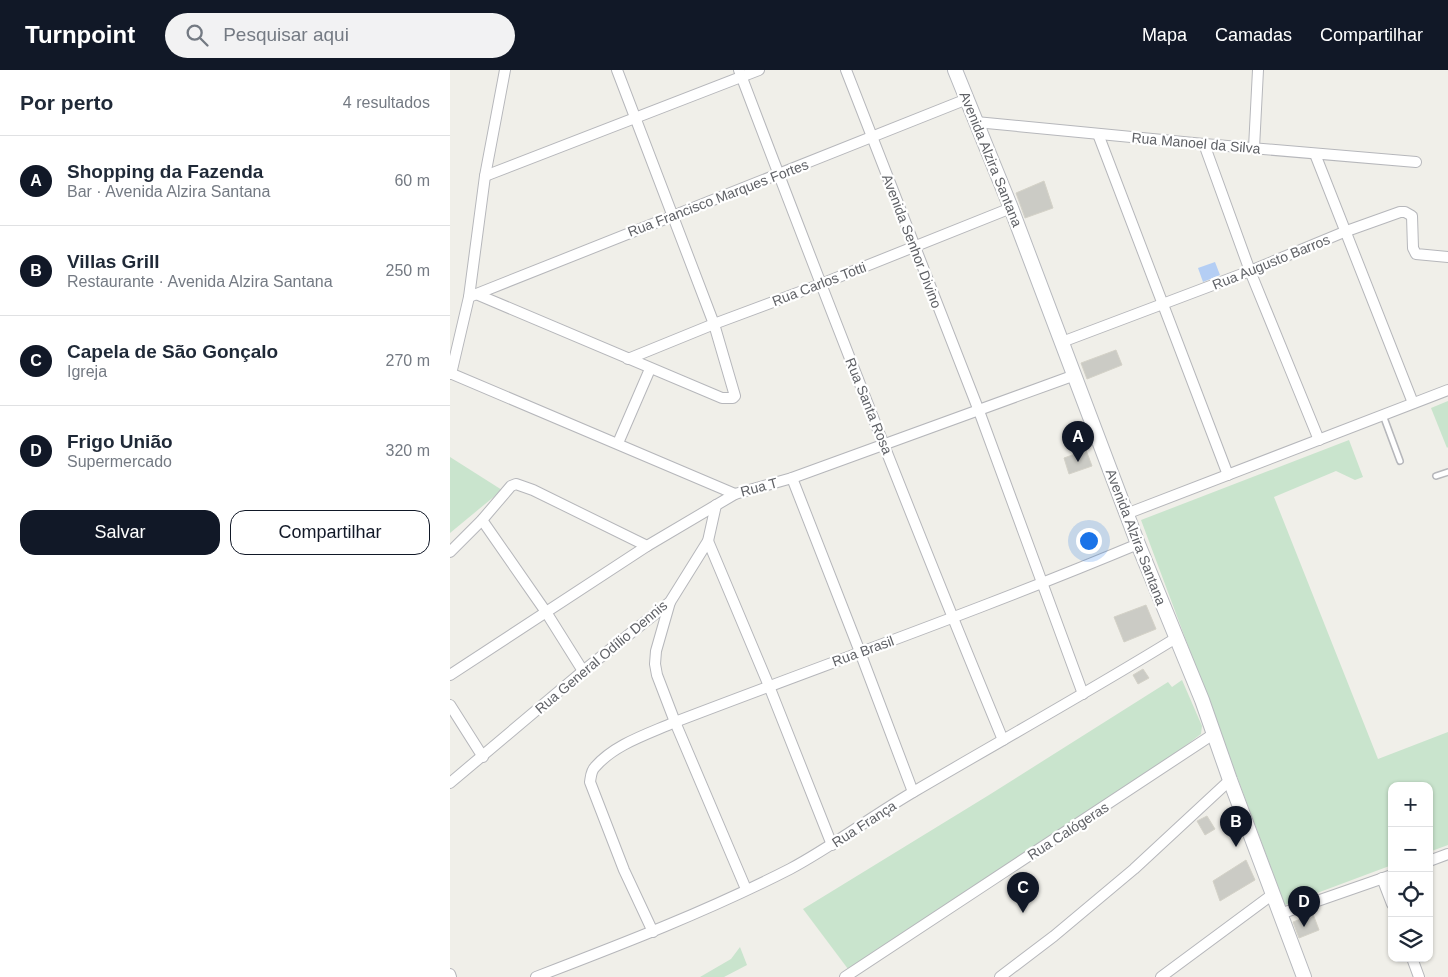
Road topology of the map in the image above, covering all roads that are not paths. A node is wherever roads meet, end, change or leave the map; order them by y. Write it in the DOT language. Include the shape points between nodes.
graph roads {
  1 [pos="505,70"];
  2 [pos="617,70"];
  3 [pos="759,70"];
  4 [pos="846,70"];
  5 [pos="955,70"];
  6 [pos="1258,70"];
  7 [pos="740,73"];
  8 [pos="967,99"];
  9 [pos="636,117"];
  10 [pos="976,122"];
  11 [pos="1098,134"];
  12 [pos="873,137"];
  13 [pos="1204,144"];
  14 [pos="1254,148"];
  15 [pos="1315,154"];
  16 [pos="1416,162"];
  17 [pos="779,174"];
  18 [pos="485,176"];
  19 [pos="1011,208"];
  20 [pos="673,215"];
  21 [pos="1344,232"];
  22 [pos="914,246"];
  23 [pos="1448,257"];
  24 [pos="1250,271"];
  25 [pos="821,284"];
  26 [pos="472,296"];
  27 [pos="1163,305"];
  28 [pos="714,324"];
  29 [pos="1062,342"];
  30 [pos="628,360"];
  31 [pos="650,369"];
  32 [pos="451,373"];
  33 [pos="1075,375"];
  34 [pos="1448,390"];
  35 [pos="1413,403"];
  36 [pos="979,411"];
  37 [pos="1383,415"];
  38 [pos="1319,440"];
  39 [pos="618,443"];
  40 [pos="884,444"];
  41 [pos="1400,461"];
  42 [pos="1448,472"];
  43 [pos="1228,475"];
  44 [pos="1436,476"];
  45 [pos="792,478"];
  46 [pos="735,494"];
  47 [pos="716,505"];
  48 [pos="1126,514"];
  49 [pos="482,520"];
  50 [pos="708,541"];
  51 [pos="1138,544"];
  52 [pos="647,546"];
  53 [pos="450,552"];
  54 [pos="1042,584"];
  55 [pos="670,602"];
  56 [pos="546,612"];
  57 [pos="952,619"];
  58 [pos="1176,638"];
  59 [pos="860,652"];
  60 [pos="583,670"];
  61 [pos="450,675"];
  62 [pos="769,686"];
  63 [pos="1084,694"];
  64 [pos="450,705"];
  65 [pos="675,722"];
  66 [pos="1215,734"];
  67 [pos="1003,740"];
  68 [pos="483,757"];
  69 [pos="1230,780"];
  70 [pos="450,783"];
  71 [pos="912,792"];
  72 [pos="832,844"];
  73 [pos="1448,854"];
  74 [pos="1433,860"];
  75 [pos="1387,876"];
  76 [pos="746,890"];
  77 [pos="1273,894"];
  78 [pos="1280,914"];
  79 [pos="653,932"];
  80 [pos="1413,962"];
  81 [pos="850,976"];
  82 [pos="536,977"];
  83 [pos="1000,977"];
  84 [pos="1161,977"];
  85 [pos="1304,977"];
  86 [pos="1419,977"];
  1 -- 18 [label="street"];
  2 -- 9 [label="street"];
  3 -- 7 [label="street"];
  4 -- 12 [label="street, Avenida Senhor Divino"];
  5 -- 8 [label="main road, Avenida Alzira Santana"];
  6 -- 14 [label="street"];
  7 -- 9 [label="street"];
  7 -- 17 [label="street, Rua Santa Rosa"];
  8 -- 10 [label="main road, Avenida Alzira Santana"];
  8 -- 12 [label="street, Rua Francisco Marques Fortes"];
  9 -- 18 [label="street"];
  9 -- 20 [label="street"];
  10 -- 11 [label="street, Rua Manoel da Silva"];
  10 -- 19 [label="main road, Avenida Alzira Santana"];
  11 -- 13 [label="street, Rua Manoel da Silva"];
  11 -- 27 [label="street"];
  12 -- 17 [label="street, Rua Francisco Marques Fortes"];
  12 -- 22 [label="street, Avenida Senhor Divino"];
  13 -- 14 [label="street, Rua Manoel da Silva"];
  13 -- 24 [label="street"];
  14 -- 15 [label="street, Rua Manoel da Silva"];
  15 -- 16 [label="street, Rua Manoel da Silva"];
  15 -- 21 [label="street"];
  17 -- 20 [label="street, Rua Francisco Marques Fortes"];
  17 -- 25 [label="street, Rua Santa Rosa"];
  18 -- 26 [label="street"];
  19 -- 22 [label="street, Rua Carlos Totti"];
  19 -- 29 [label="main road, Avenida Alzira Santana"];
  20 -- 26 [label="street, Rua Francisco Marques Fortes"];
  20 -- 28 [label="street"];
  21 -- 23 [label="street, Rua Augusto Barros" via="1405,212 1412,216 1416,254"];
  21 -- 24 [label="street, Rua Augusto Barros"];
  21 -- 35 [label="street"];
  22 -- 25 [label="street, Rua Carlos Totti"];
  22 -- 36 [label="street, Avenida Senhor Divino"];
  24 -- 27 [label="street, Rua Augusto Barros"];
  24 -- 38 [label="street"];
  25 -- 28 [label="street, Rua Carlos Totti"];
  25 -- 40 [label="street, Rua Santa Rosa"];
  26 -- 30 [label="street"];
  26 -- 32 [label="street"];
  27 -- 29 [label="street, Rua Augusto Barros"];
  27 -- 43 [label="street"];
  28 -- 30 [label="street, Rua Carlos Totti"];
  28 -- 31 [label="street" via="734,387 733,398 722,398"];
  29 -- 33 [label="main road, Avenida Alzira Santana"];
  30 -- 31 [label="street"];
  31 -- 39 [label="street"];
  32 -- 39 [label="street, Rua T"];
  33 -- 36 [label="street, Rua T"];
  33 -- 48 [label="main road, Avenida Alzira Santana"];
  34 -- 35 [label="street"];
  35 -- 37 [label="street"];
  36 -- 40 [label="street, Rua T"];
  36 -- 54 [label="street, Avenida Senhor Divino"];
  37 -- 38 [label="street"];
  37 -- 41 [label="lane"];
  38 -- 43 [label="street"];
  39 -- 46 [label="street, Rua T"];
  40 -- 45 [label="street, Rua T"];
  40 -- 57 [label="street, Rua Santa Rosa"];
  42 -- 44 [label="lane"];
  43 -- 48 [label="street"];
  45 -- 46 [label="street, Rua T"];
  45 -- 59 [label="street"];
  46 -- 47 [label="street"];
  47 -- 50 [label="street, Rua General Odílio Dennis"];
  47 -- 52 [label="street"];
  48 -- 51 [label="main road, Avenida Alzira Santana"];
  49 -- 52 [label="street" via="510,486 518,484"];
  49 -- 53 [label="street"];
  49 -- 56 [label="street"];
  50 -- 55 [label="street, Rua General Odílio Dennis"];
  50 -- 62 [label="street"];
  51 -- 54 [label="street, Rua Brasil"];
  51 -- 58 [label="main road, Avenida Alzira Santana"];
  52 -- 56 [label="street"];
  54 -- 57 [label="street, Rua Brasil"];
  54 -- 63 [label="street, Avenida Senhor Divino"];
  55 -- 60 [label="street, Rua General Odílio Dennis"];
  55 -- 65 [label="street" via="655,664"];
  56 -- 60 [label="street"];
  56 -- 61 [label="street"];
  57 -- 59 [label="street, Rua Brasil"];
  57 -- 67 [label="street, Rua Santa Rosa"];
  58 -- 63 [label="street, Rua França"];
  58 -- 66 [label="main road, Avenida Alzira Santana"];
  59 -- 62 [label="street, Rua Brasil"];
  59 -- 71 [label="street"];
  60 -- 68 [label="street, Rua General Odílio Dennis"];
  62 -- 65 [label="street, Rua Brasil"];
  62 -- 72 [label="street"];
  63 -- 67 [label="street, Rua França"];
  64 -- 68 [label="street"];
  65 -- 76 [label="street"];
  65 -- 79 [label="street, Rua Brasil" via="616,750 594,767 590,782 624,870"];
  66 -- 69 [label="main road, Avenida Alzira Santana"];
  66 -- 81 [label="street, Rua Calógeras"];
  67 -- 71 [label="street, Rua França"];
  68 -- 70 [label="street, Rua General Odílio Dennis"];
  69 -- 77 [label="main road, Avenida Alzira Santana"];
  69 -- 83 [label="street" via="1134,869"];
  71 -- 72 [label="street, Rua França"];
  72 -- 76 [label="street, Rua França"];
  73 -- 74 [label="street"];
  75 -- 78 [label="street"];
  76 -- 79 [label="street, Rua França"];
  77 -- 78 [label="main road, Avenida Alzira Santana"];
  77 -- 84 [label="street"];
  78 -- 85 [label="main road, Avenida Alzira Santana"];
  79 -- 82 [label="street, Rua França"];
  80 -- 86 [label="street"];
}
